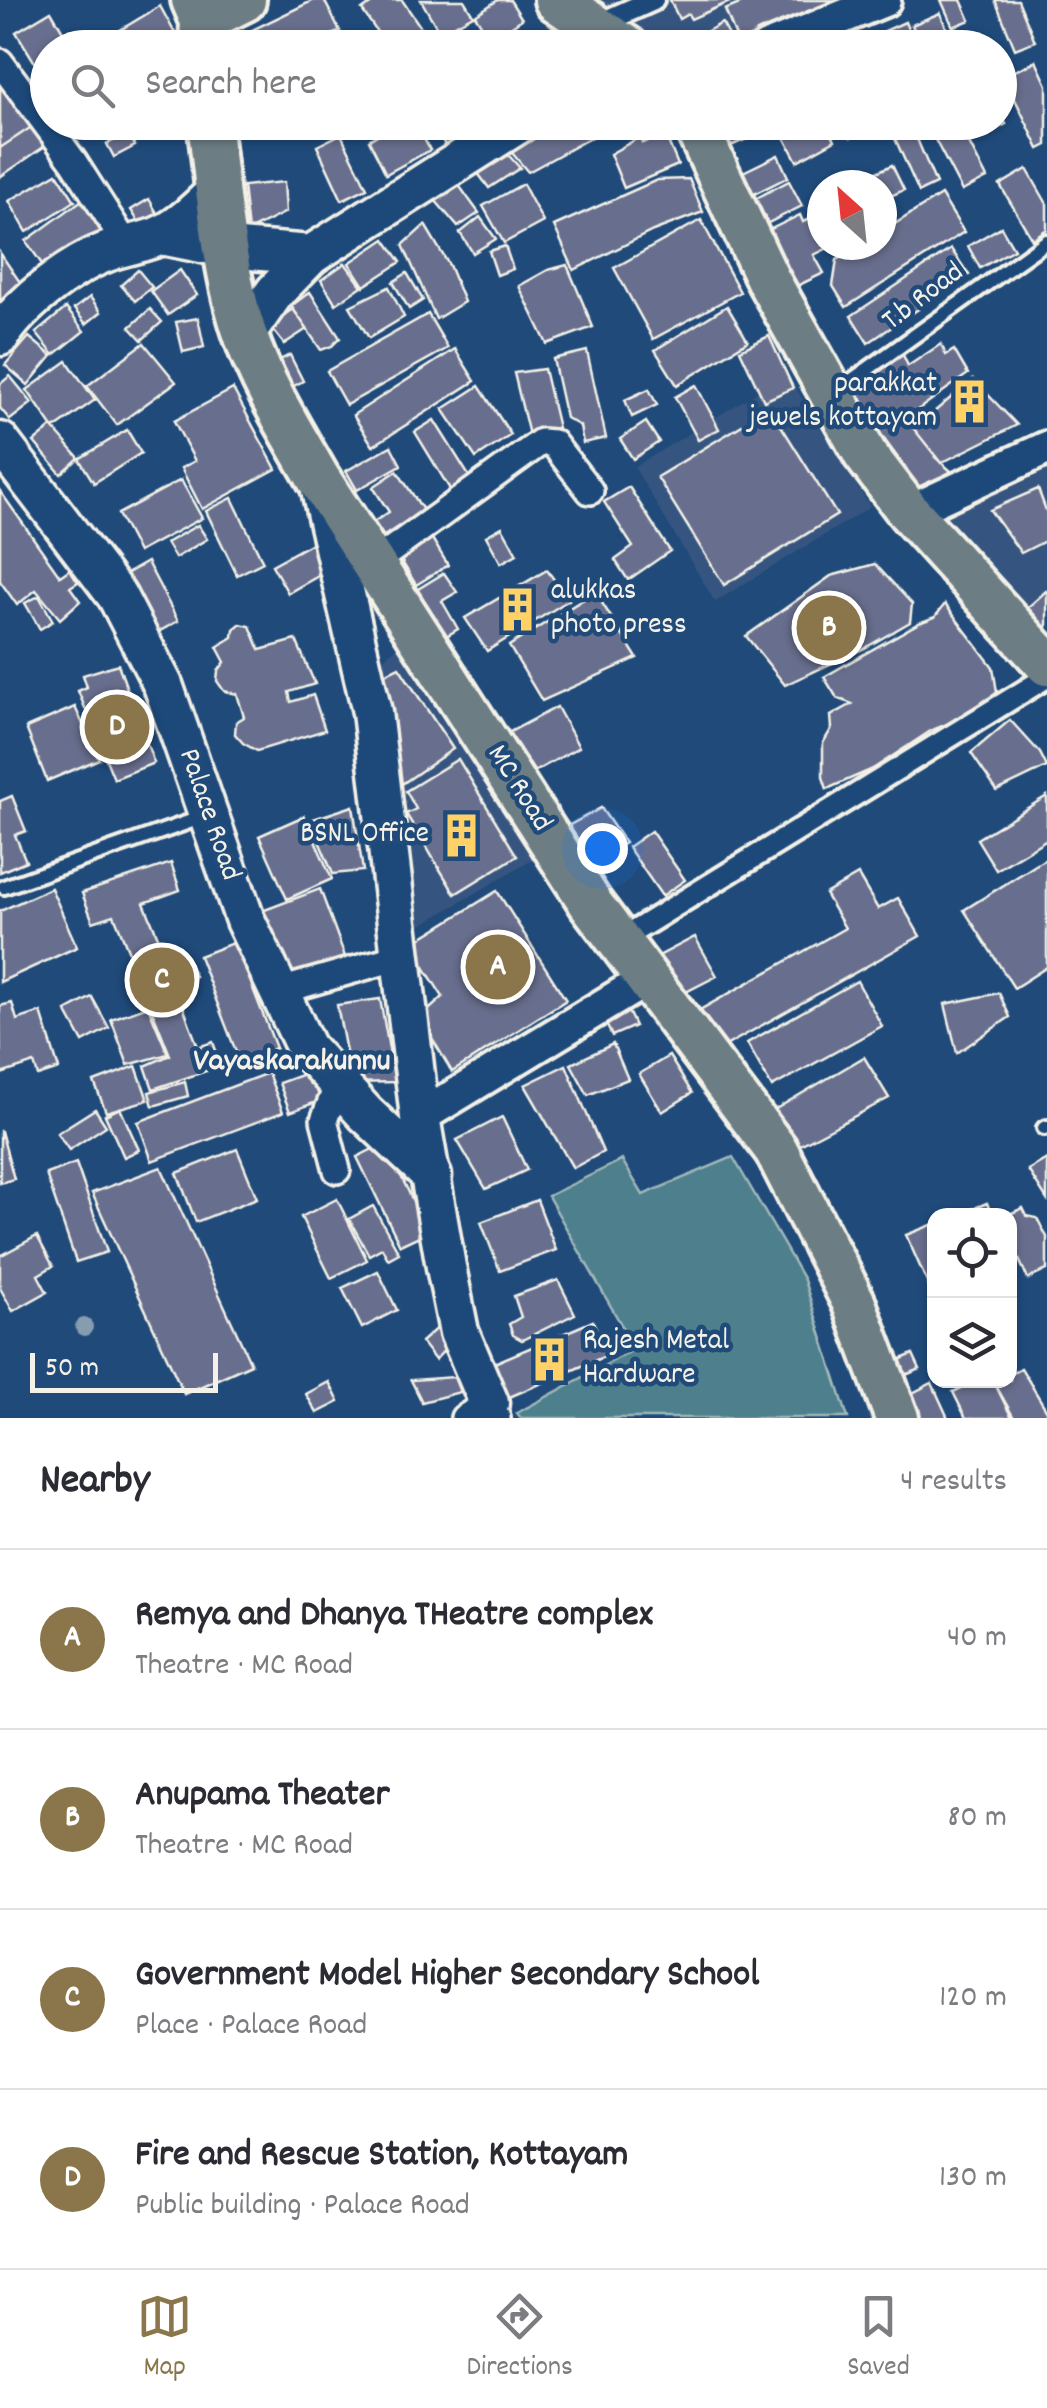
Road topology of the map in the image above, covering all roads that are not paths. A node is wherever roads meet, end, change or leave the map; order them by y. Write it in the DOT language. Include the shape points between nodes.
graph roads {
  1 [pos="244,0"];
  2 [pos="556,0"];
  3 [pos="653,0"];
  4 [pos="884,0"];
  5 [pos="199,23"];
  6 [pos="600,30"];
  7 [pos="618,30"];
  8 [pos="811,30"];
  9 [pos="0,62"];
  10 [pos="30,99"];
  11 [pos="58,140"];
  12 [pos="211,140"];
  13 [pos="493,140"];
  14 [pos="702,140"];
  15 [pos="218,189"];
  16 [pos="162,234"];
  17 [pos="1047,242"];
  18 [pos="126,244"];
  19 [pos="227,248"];
  20 [pos="311,256"];
  21 [pos="0,336"];
  22 [pos="246,336"];
  23 [pos="831,395"];
  24 [pos="0,442"];
  25 [pos="1047,448"];
  26 [pos="318,478"];
  27 [pos="590,491"];
  28 [pos="909,512"];
  29 [pos="372,564"];
  30 [pos="1043,656"];
  31 [pos="208,815"];
  32 [pos="4,888"];
  33 [pos="620,940"];
  34 [pos="399,957"];
  35 [pos="647,978"];
  36 [pos="280,991"];
  37 [pos="338,1084"];
  38 [pos="420,1118"];
  39 [pos="337,1170"];
  40 [pos="432,1176"];
  41 [pos="483,1413"];
  42 [pos="889,1413"];
  1 -- 5 [label="highway"];
  2 -- 6 [label="highway"];
  3 -- 7 [label="street"];
  4 -- 8 [label="street"];
  9 -- 10 [label="street"];
  11 -- 18 [label="street"];
  12 -- 15 [label="highway, MC Road"];
  13 -- 20 [label="main road"];
  14 -- 23 [label="highway"];
  15 -- 16 [label="main road"];
  15 -- 19 [label="highway, MC Road"];
  16 -- 18 [label="main road"];
  16 -- 19 [label="main road"];
  17 -- 23 [label="lane, T.b Road"];
  18 -- 21 [label="main road" via="97,255 50,288"];
  19 -- 20 [label="main road"];
  19 -- 22 [label="highway, MC Road"];
  20 -- 22 [label="main road" via="275,292"];
  22 -- 26 [label="highway, MC Road"];
  23 -- 28 [label="highway"];
  24 -- 31 [label="main road, Palace Road" via="118,596 163,685"];
  25 -- 28 [label="street"];
  26 -- 29 [label="highway, MC Road"];
  26 -- 34 [label="main road" via="372,712"];
  27 -- 29 [label="street" via="552,443 541,442"];
  28 -- 30 [label="highway"];
  29 -- 33 [label="highway, MC Road"];
  30 -- 33 [label="street"];
  31 -- 32 [label="lane"];
  31 -- 36 [label="main road, Palace Road" via="245,920"];
  33 -- 35 [label="highway, MC Road"];
  34 -- 36 [label="street"];
  34 -- 38 [label="main road"];
  35 -- 38 [label="street"];
  35 -- 42 [label="highway, MC Road" via="776,1150 853,1301"];
  36 -- 37 [label="main road, Palace Road" via="306,1048"];
  37 -- 39 [label="street" via="324,1120"];
  37 -- 40 [label="main road, Palace Road"];
  38 -- 40 [label="main road"];
  40 -- 41 [label="main road" via="458,1332"];
}
